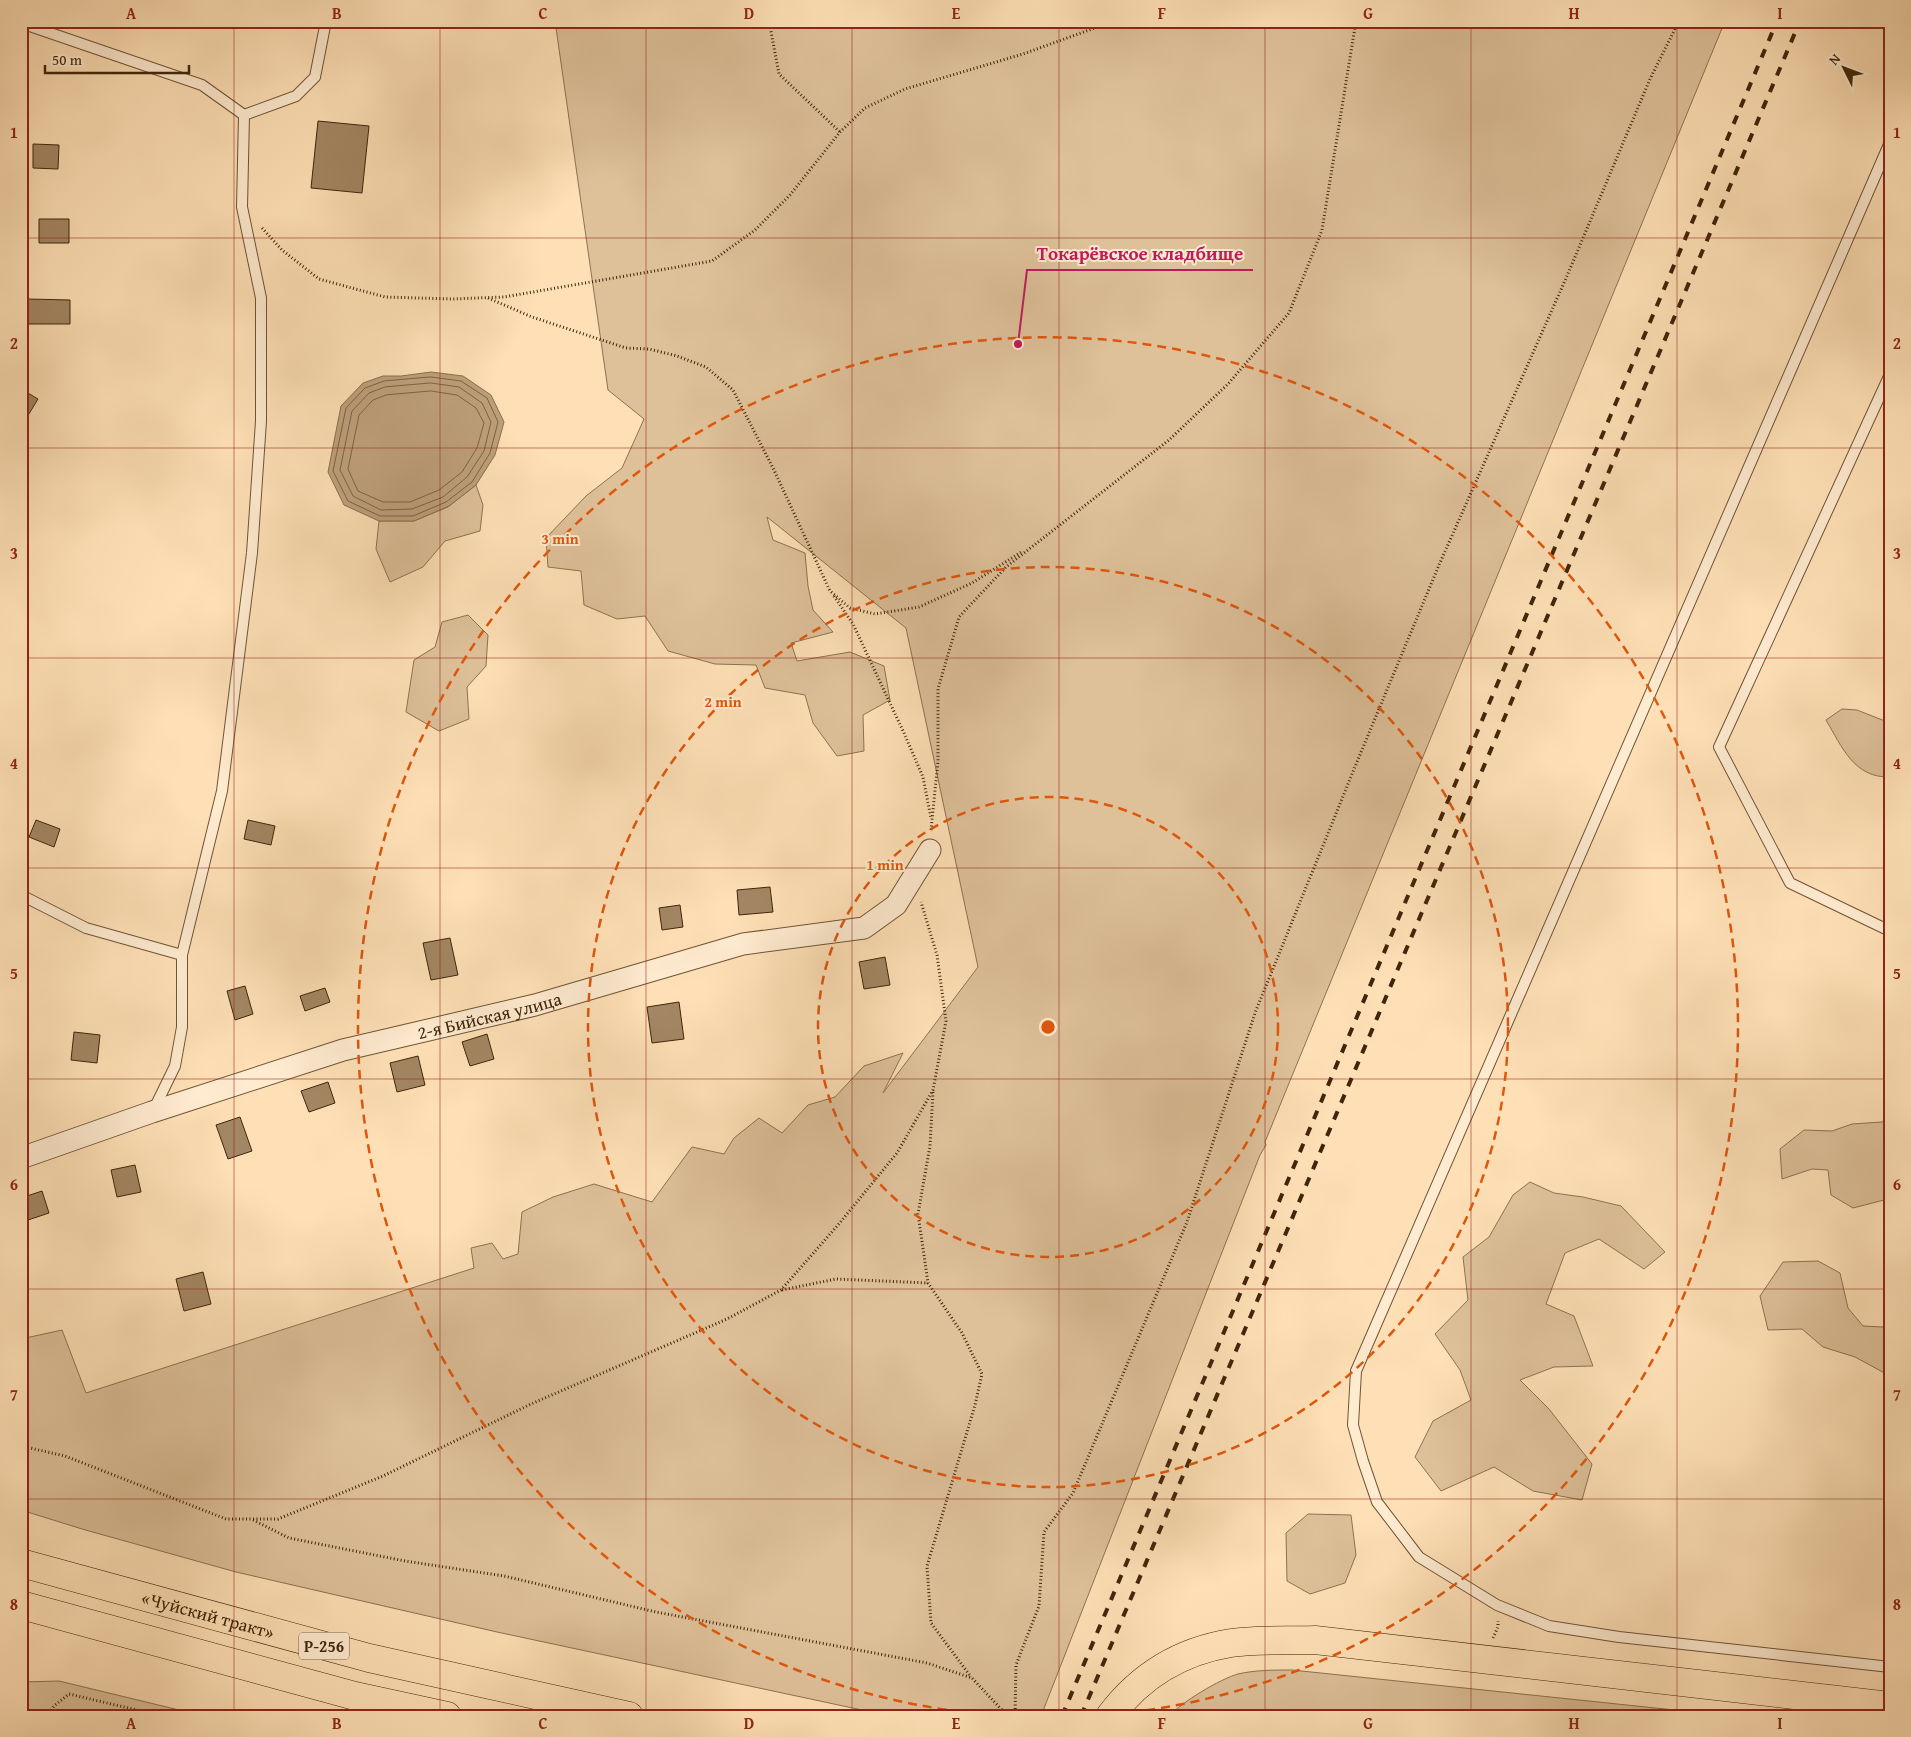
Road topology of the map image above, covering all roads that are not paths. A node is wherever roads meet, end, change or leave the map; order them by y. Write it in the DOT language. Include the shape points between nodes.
graph roads {
  1 [pos="326,21"];
  2 [pos="21,23"];
  3 [pos="244,115"];
  4 [pos="1890,142"];
  5 [pos="1890,374"];
  6 [pos="930,850"];
  7 [pos="21,895"];
  8 [pos="1890,932"];
  9 [pos="182,955"];
  10 [pos="152,1112"];
  11 [pos="21,1158"];
  12 [pos="21,1563"];
  13 [pos="21,1605"];
  14 [pos="1890,1667"];
  15 [pos="1890,1706"];
  16 [pos="447,1716"];
  17 [pos="629,1716"];
  18 [pos="1110,1716"];
  1 -- 3 [label="lane" via="314,76 296,96"];
  2 -- 3 [label="lane" via="202,85"];
  3 -- 9 [label="lane" via="242,207 261,298 261,420 252,553 222,791"];
  4 -- 14 [label="lane" via="1356,1371 1353,1424 1377,1502 1420,1557 1497,1605 1558,1628"];
  5 -- 8 [label="lane" via="1719,747 1790,883"];
  6 -- 10 [label="street, 2-я Бийская улица" via="896,905 864,928 743,944 535,1004 343,1050"];
  7 -- 9 [label="lane" via="86,928"];
  9 -- 10 [label="lane" via="182,1027 174,1066"];
  10 -- 11 [label="street, 2-я Бийская улица"];
  12 -- 17 [label="highway, «Чуйский тракт» / Р-256" via="369,1658"];
  13 -- 16 [label="highway, Р-256" via="355,1696"];
  15 -- 18 [label="highway" via="1315,1640 1232,1643 1198,1651 1167,1664 1140,1683"];
}
